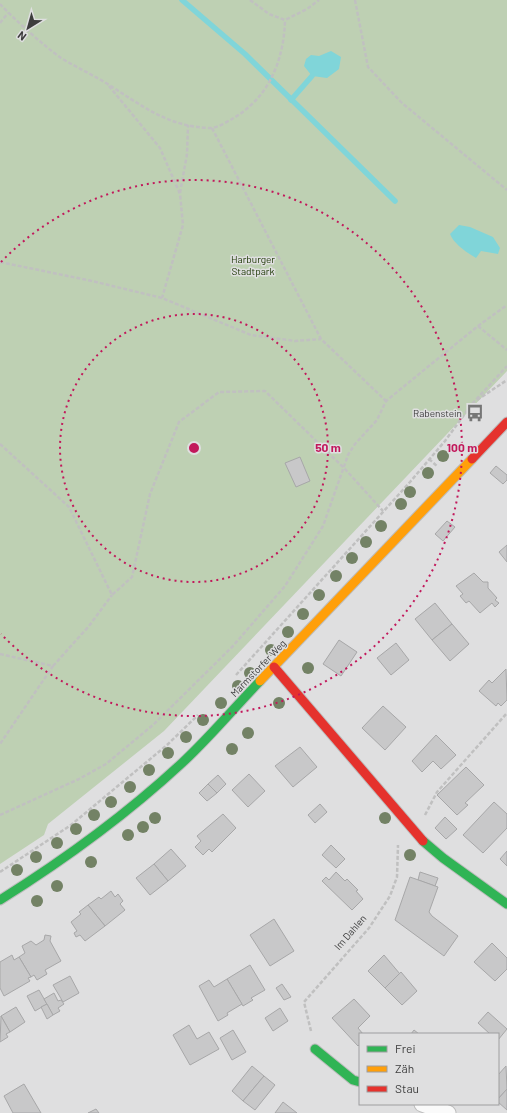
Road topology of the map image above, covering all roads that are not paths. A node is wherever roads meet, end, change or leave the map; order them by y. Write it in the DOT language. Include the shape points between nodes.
graph roads {
  1 [pos="507,422"];
  2 [pos="274,667"];
  3 [pos="0,900"];
  4 [pos="507,904"];
  5 [pos="315,1048"];
  6 [pos="359,1082"];
  7 [pos="425,1105"];
  8 [pos="448,1113"];
  1 -- 2 [label="street, Marmstorfer Weg"];
  2 -- 3 [label="street, Marmstorfer Weg" via="183,762 128,810"];
  2 -- 4 [label="street" via="402,821 443,858"];
  5 -- 6 [label="street" via="353,1080"];
  7 -- 8 [label="street"];
}
